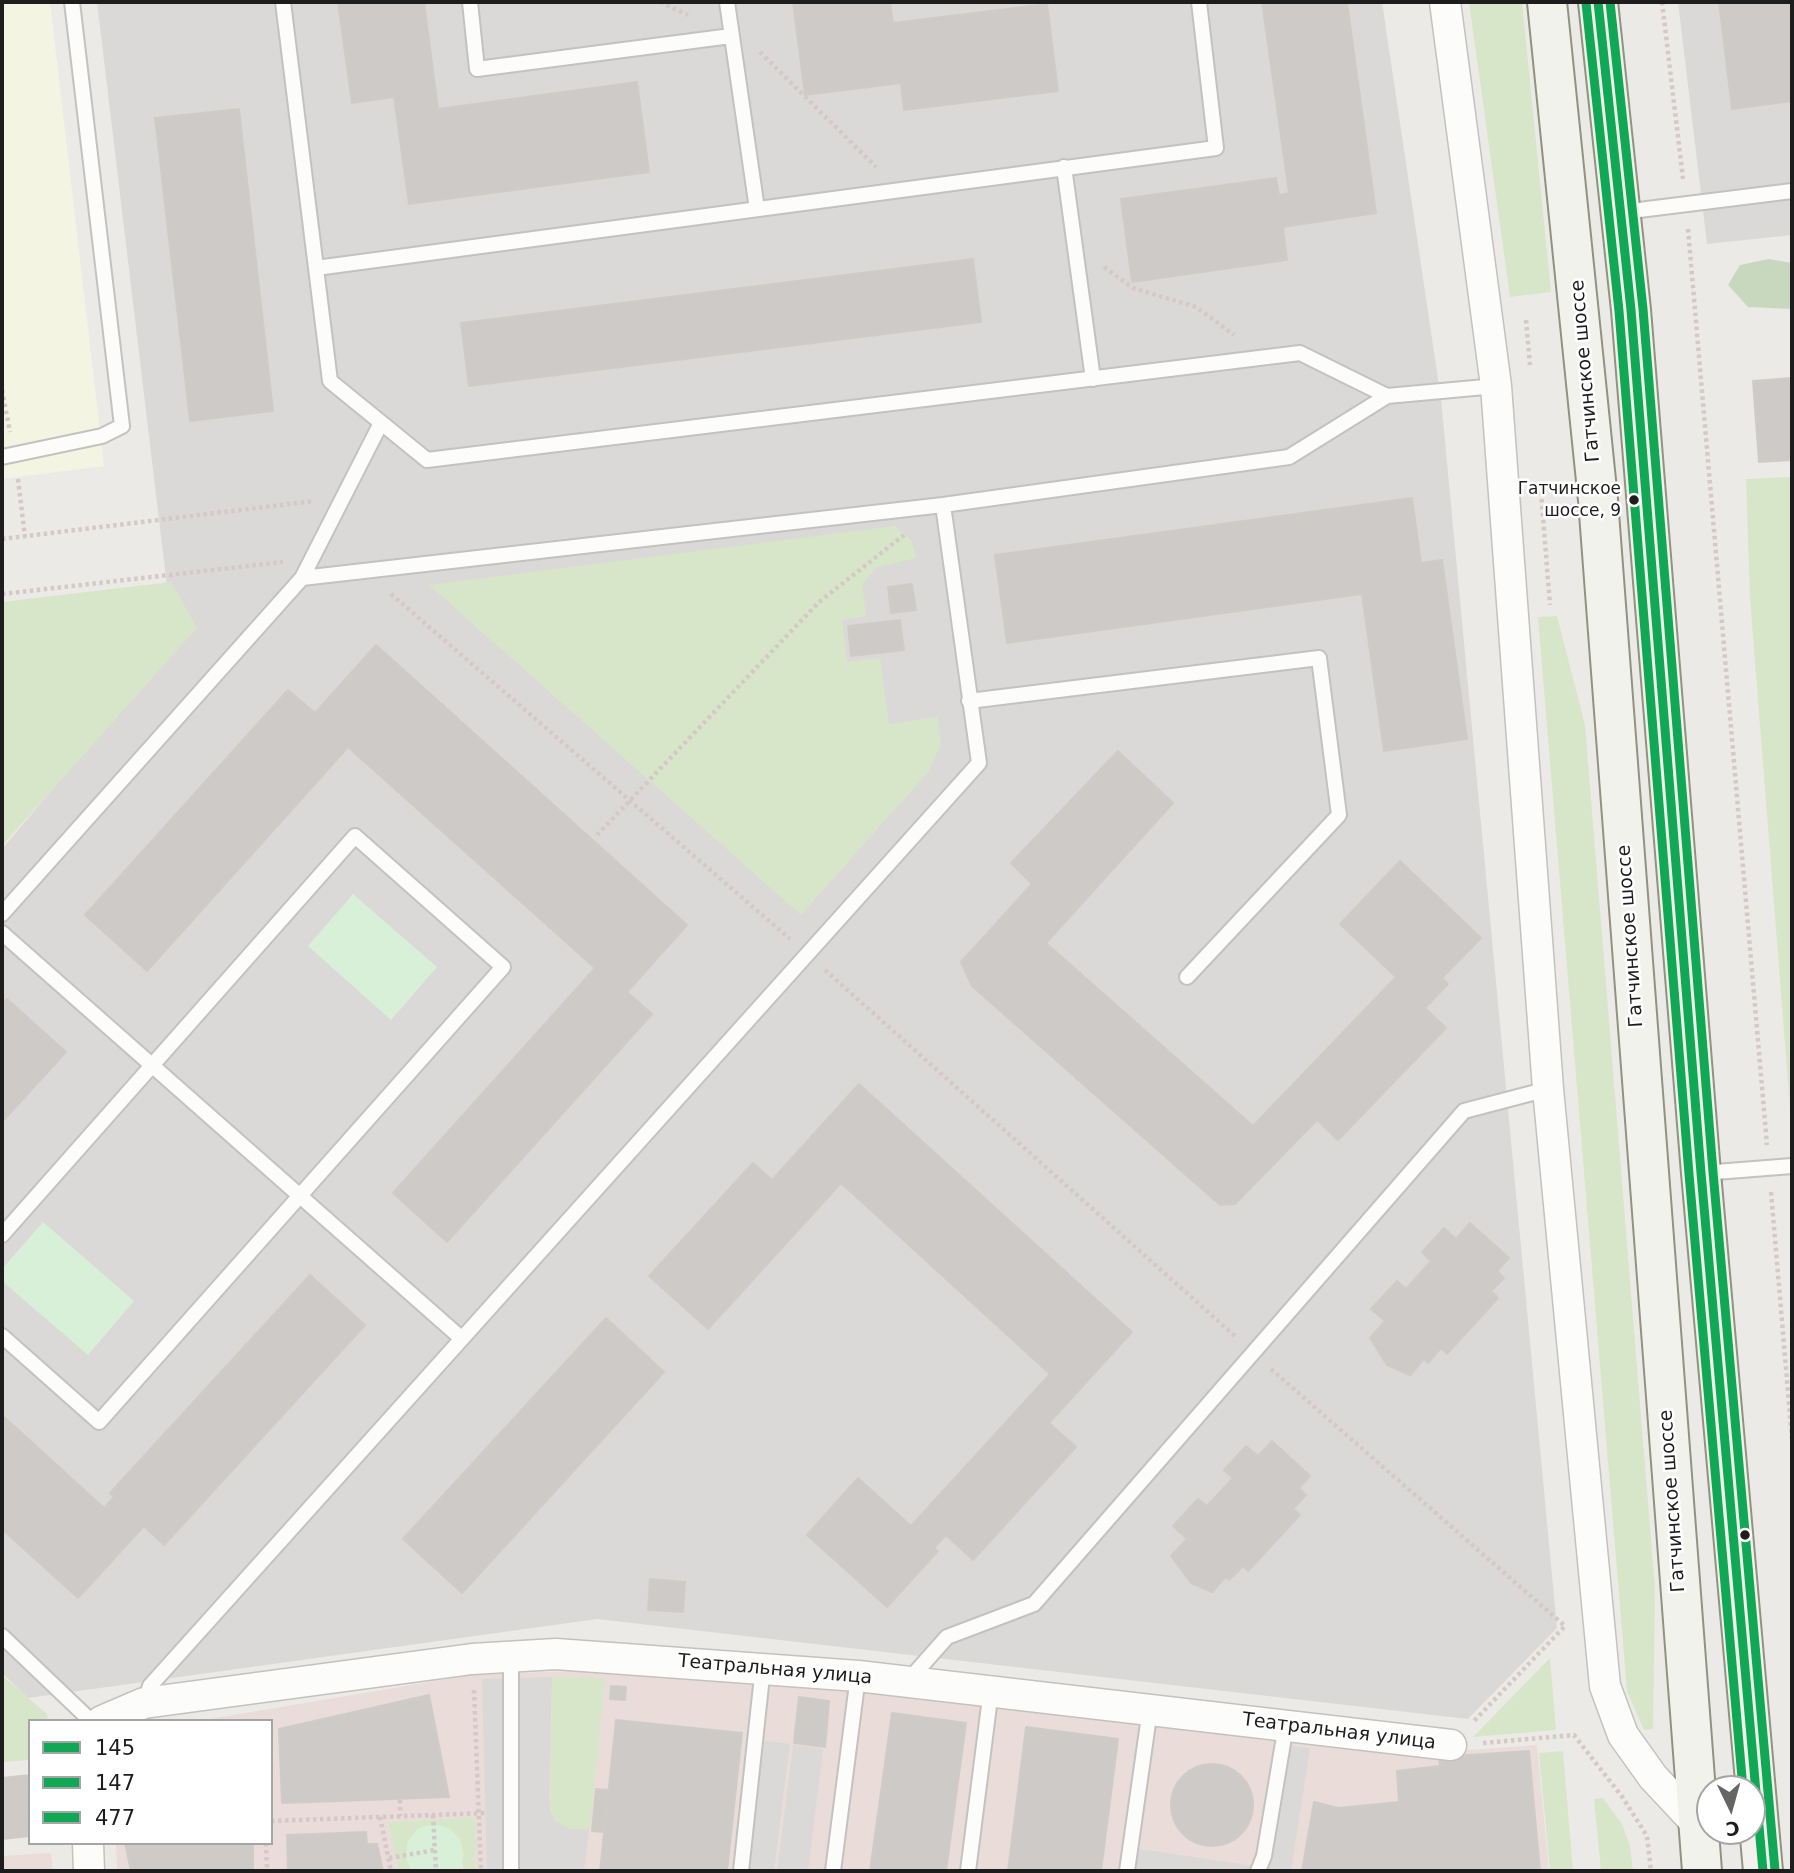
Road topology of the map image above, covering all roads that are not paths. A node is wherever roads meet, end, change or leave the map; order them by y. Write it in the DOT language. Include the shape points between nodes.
graph roads {
  1 [pos="72,2"];
  2 [pos="283,2"];
  3 [pos="470,2"];
  4 [pos="727,2"];
  5 [pos="1199,2"];
  6 [pos="1445,2"];
  7 [pos="1548,2"];
  8 [pos="1598,2"];
  9 [pos="732,43"];
  10 [pos="1064,167"];
  11 [pos="1792,191"];
  12 [pos="757,208"];
  13 [pos="1622,212"];
  14 [pos="316,268"];
  15 [pos="1093,379"];
  16 [pos="1496,386"];
  17 [pos="1387,396"];
  18 [pos="381,423"];
  19 [pos="2,457"];
  20 [pos="943,505"];
  21 [pos="302,578"];
  22 [pos="969,701"];
  23 [pos="2,914"];
  24 [pos="2,933"];
  25 [pos="1186,977"];
  26 [pos="152,1065"];
  27 [pos="1548,1089"];
  28 [pos="1792,1166"];
  29 [pos="1701,1173"];
  30 [pos="300,1196"];
  31 [pos="2,1235"];
  32 [pos="2,1336"];
  33 [pos="461,1338"];
  34 [pos="2,1636"];
  35 [pos="511,1655"];
  36 [pos="763,1667"];
  37 [pos="858,1676"];
  38 [pos="908,1681"];
  39 [pos="991,1689"];
  40 [pos="144,1703"];
  41 [pos="1150,1709"];
  42 [pos="89,1719"];
  43 [pos="108,1719"];
  44 [pos="1286,1725"];
  45 [pos="1451,1745"];
  46 [pos="1696,1798"];
  47 [pos="1696,1822"];
  48 [pos="88,1845"];
  49 [pos="1700,1845"];
  50 [pos="89,1871"];
  51 [pos="511,1871"];
  52 [pos="741,1871"];
  53 [pos="833,1871"];
  54 [pos="968,1871"];
  55 [pos="1127,1871"];
  56 [pos="1258,1871"];
  57 [pos="1702,1871"];
  58 [pos="1763,1871"];
  1 -- 19 [label="lane" via="122,426 102,436"];
  2 -- 14 [label="lane"];
  3 -- 9 [label="lane" via="477,69"];
  4 -- 9 [label="lane"];
  5 -- 10 [label="lane" via="1216,148"];
  6 -- 16 [label="street"];
  7 -- 46 [label="main road, Гатчинское шоссе" via="1598,500"];
  8 -- 13 [label="main road"];
  9 -- 12 [label="lane"];
  10 -- 12 [label="lane"];
  10 -- 15 [label="lane"];
  11 -- 13 [label="lane"];
  12 -- 14 [label="lane"];
  13 -- 29 [label="main road"];
  14 -- 18 [label="lane" via="330,381"];
  15 -- 17 [label="lane" via="1300,353"];
  15 -- 18 [label="lane" via="427,460"];
  16 -- 17 [label="lane"];
  16 -- 27 [label="street"];
  17 -- 20 [label="lane" via="1289,457"];
  18 -- 21 [label="lane"];
  20 -- 21 [label="lane"];
  20 -- 22 [label="lane"];
  21 -- 23 [label="lane"];
  22 -- 25 [label="lane" via="1319,658 1339,816"];
  22 -- 33 [label="lane" via="979,763"];
  24 -- 26 [label="lane"];
  26 -- 30 [label="lane"];
  26 -- 30 [label="lane" via="355,836 503,967"];
  26 -- 31 [label="lane"];
  27 -- 38 [label="lane" via="1464,1111 1034,1604 947,1637"];
  27 -- 47 [label="street" via="1605,1686 1623,1735 1653,1777"];
  28 -- 29 [label="lane"];
  29 -- 58 [label="main road"];
  30 -- 32 [label="lane" via="99,1422"];
  30 -- 33 [label="lane"];
  33 -- 40 [label="lane" via="150,1686"];
  34 -- 42 [label="lane"];
  35 -- 36 [label="street, Театральная улица"];
  35 -- 40 [label="street, Театральная улица"];
  35 -- 51 [label="lane"];
  36 -- 37 [label="street, Театральная улица"];
  36 -- 52 [label="lane"];
  37 -- 38 [label="street, Театральная улица"];
  37 -- 53 [label="lane"];
  38 -- 39 [label="street, Театральная улица"];
  39 -- 41 [label="street, Театральная улица"];
  39 -- 54 [label="lane"];
  40 -- 43 [label="street, Театральная улица"];
  41 -- 44 [label="street, Театральная улица"];
  41 -- 55 [label="lane"];
  44 -- 45 [label="street, Театральная улица"];
  44 -- 56 [label="lane"];
  48 -- 50 [label="street"];
  49 -- 57 [label="main road, Гатчинское шоссе"];
}
